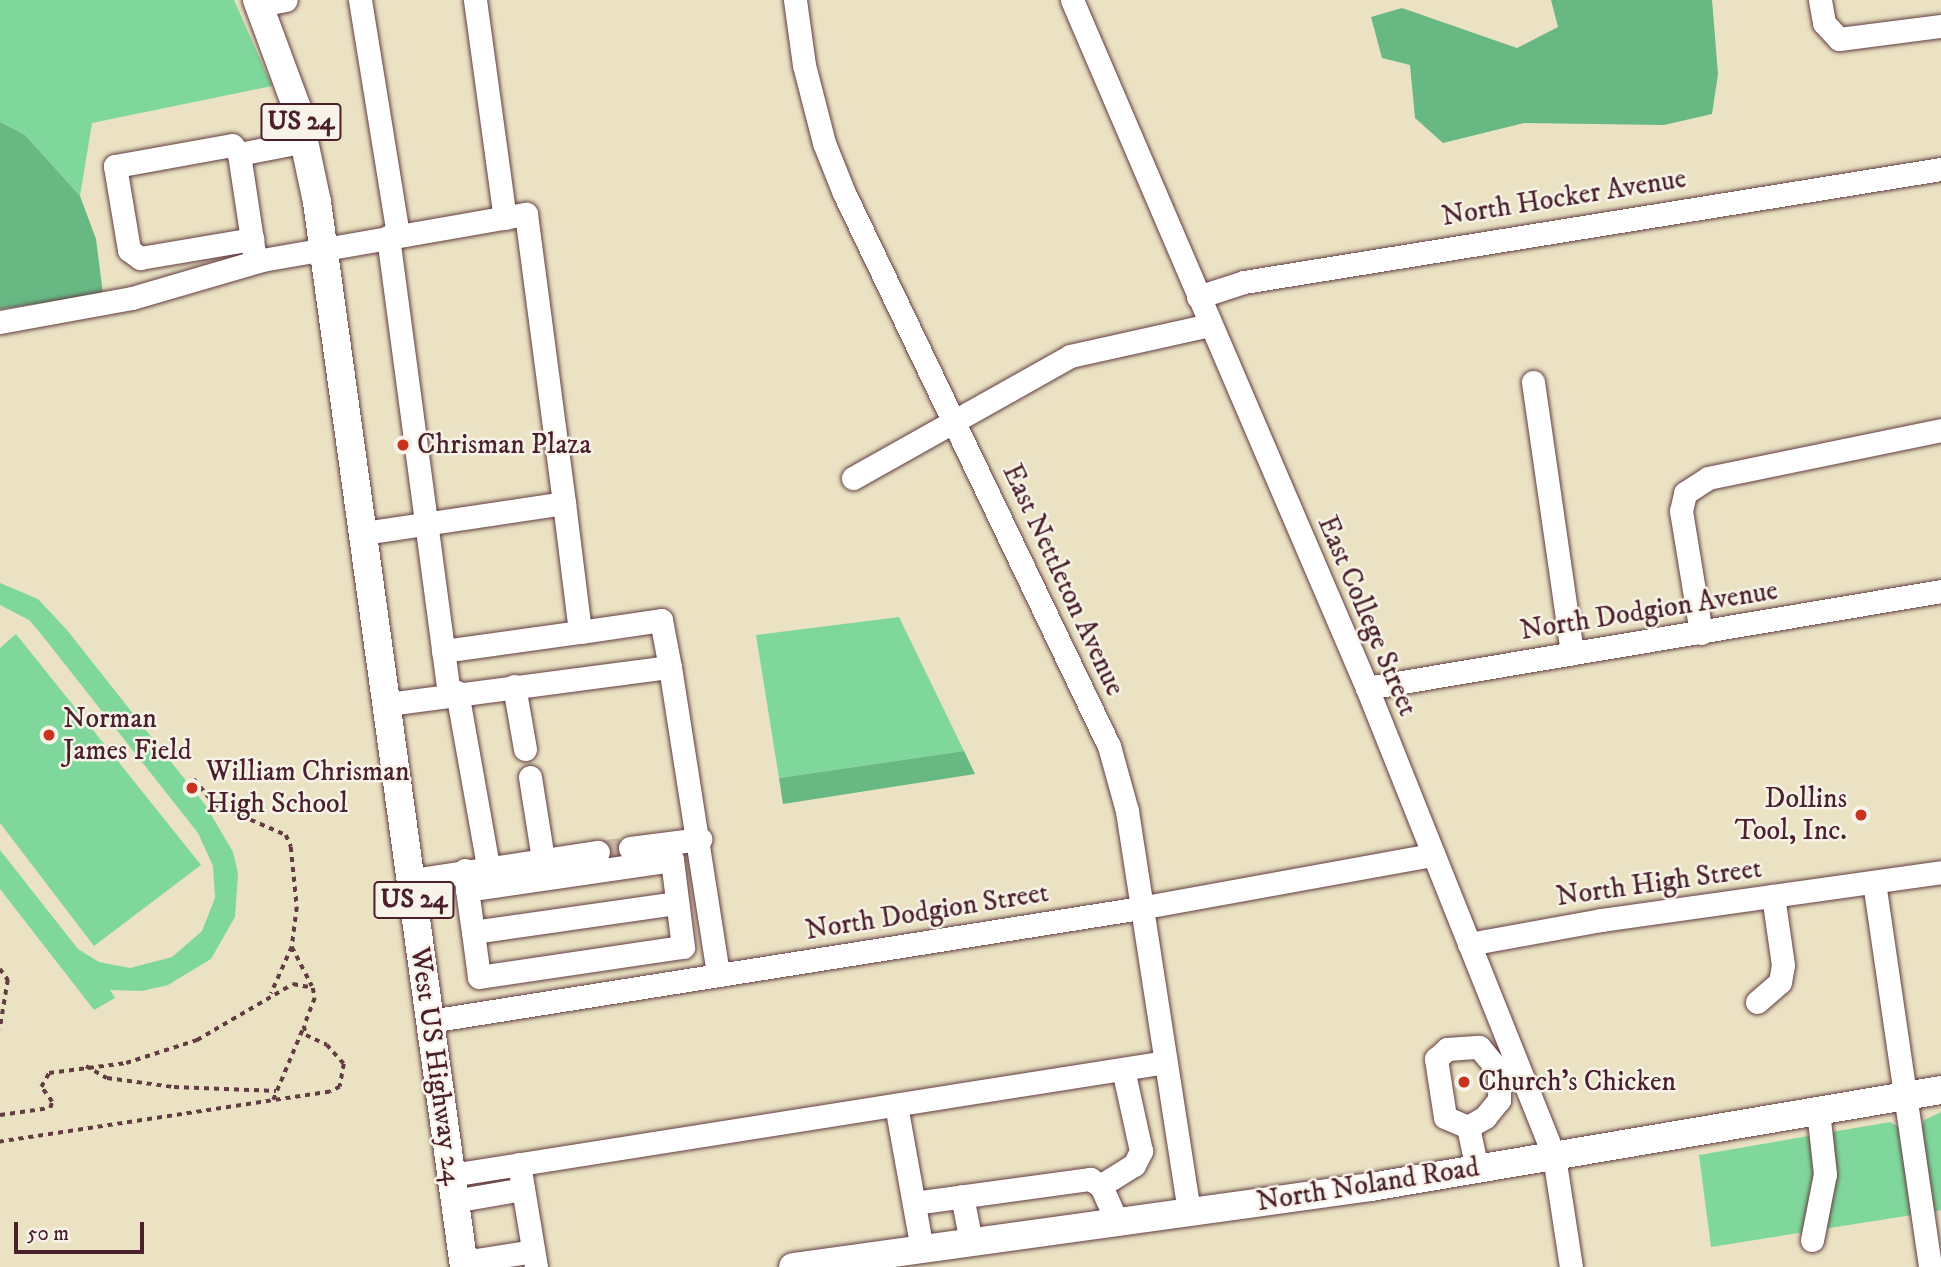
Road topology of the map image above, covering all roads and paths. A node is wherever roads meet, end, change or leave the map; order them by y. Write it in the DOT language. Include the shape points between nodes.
graph roads {
  1 [pos="360,0"];
  2 [pos="475,0"];
  3 [pos="795,0"];
  4 [pos="1072,0"];
  5 [pos="1820,0"];
  6 [pos="266,1"];
  7 [pos="1941,26"];
  8 [pos="306,141"];
  9 [pos="239,154"];
  10 [pos="1941,169"];
  11 [pos="505,218"];
  12 [pos="393,236"];
  13 [pos="254,250"];
  14 [pos="324,250"];
  15 [pos="1199,297"];
  16 [pos="0,322"];
  17 [pos="1210,325"];
  18 [pos="1533,382"];
  19 [pos="956,420"];
  20 [pos="1941,430"];
  21 [pos="853,478"];
  22 [pos="564,503"];
  23 [pos="425,524"];
  24 [pos="364,533"];
  25 [pos="1941,591"];
  26 [pos="580,632"];
  27 [pos="1701,633"];
  28 [pos="443,651"];
  29 [pos="1572,653"];
  30 [pos="670,667"];
  31 [pos="514,686"];
  32 [pos="1367,688"];
  33 [pos="453,693"];
  34 [pos="388,704"];
  35 [pos="525,749"];
  36 [pos="530,777"];
  37 [pos="194,779"];
  38 [pos="700,839"];
  39 [pos="630,848"];
  40 [pos="598,852"];
  41 [pos="1433,855"];
  42 [pos="543,859"];
  43 [pos="488,866"];
  44 [pos="1941,872"];
  45 [pos="412,880"];
  46 [pos="466,880"];
  47 [pos="1874,882"];
  48 [pos="1773,896"];
  49 [pos="677,903"];
  50 [pos="1140,908"];
  51 [pos="473,932"];
  52 [pos="1469,944"];
  53 [pos="292,947"];
  54 [pos="0,969"];
  55 [pos="718,975"];
  56 [pos="313,988"];
  57 [pos="270,996"];
  58 [pos="1757,1002"];
  59 [pos="430,1021"];
  60 [pos="304,1026"];
  61 [pos="0,1029"];
  62 [pos="1165,1062"];
  63 [pos="1503,1064"];
  64 [pos="85,1065"];
  65 [pos="1123,1069"];
  66 [pos="1941,1090"];
  67 [pos="276,1091"];
  68 [pos="1903,1098"];
  69 [pos="273,1100"];
  70 [pos="896,1105"];
  71 [pos="1818,1111"];
  72 [pos="0,1115"];
  73 [pos="1468,1128"];
  74 [pos="0,1142"];
  75 [pos="1554,1156"];
  76 [pos="519,1164"];
  77 [pos="1478,1169"];
  78 [pos="1100,1186"];
  79 [pos="453,1188"];
  80 [pos="523,1189"];
  81 [pos="962,1196"];
  82 [pos="914,1203"];
  83 [pos="1189,1212"];
  84 [pos="1117,1222"];
  85 [pos="1812,1240"];
  86 [pos="971,1242"];
  87 [pos="922,1249"];
  88 [pos="534,1259"];
  89 [pos="828,1264"];
  90 [pos="463,1265"];
  91 [pos="793,1267"];
  92 [pos="1571,1267"];
  93 [pos="1930,1267"];
  1 -- 12 [label="street"];
  2 -- 11 [label="street"];
  3 -- 19 [label="street, East Nettleton Avenue" via="804,65 824,143"];
  4 -- 15 [label="street, East College Street"];
  5 -- 7 [label="street" via="1824,23 1839,39"];
  6 -- 8 [label="main road, US 24"];
  8 -- 9 [label="street"];
  8 -- 14 [label="main road, US 24"];
  9 -- 13 [label="street"];
  9 -- 13 [label="street" via="232,145 115,166 129,250 140,258"];
  10 -- 15 [label="street, North Hocker Avenue" via="1244,282"];
  11 -- 12 [label="street"];
  11 -- 22 [label="street" via="526,214"];
  12 -- 14 [label="street"];
  12 -- 23 [label="street"];
  13 -- 14 [label="street"];
  13 -- 16 [label="street" via="132,298"];
  14 -- 24 [label="main road, US 24"];
  15 -- 17 [label="street, East College Street"];
  17 -- 19 [label="street" via="1070,356"];
  17 -- 32 [label="street, East College Street"];
  18 -- 29 [label="street"];
  19 -- 21 [label="street"];
  19 -- 50 [label="street, East Nettleton Avenue" via="1109,746 1127,811"];
  20 -- 27 [label="street" via="1708,478 1685,493 1681,511"];
  22 -- 23 [label="street"];
  22 -- 26 [label="street"];
  23 -- 24 [label="street"];
  23 -- 28 [label="street"];
  24 -- 34 [label="main road, West US Highway 24 / US 24"];
  25 -- 27 [label="street, North Dodgion Avenue"];
  26 -- 28 [label="street"];
  26 -- 30 [label="street" via="661,620"];
  27 -- 29 [label="street, North Dodgion Avenue"];
  28 -- 33 [label="street"];
  29 -- 32 [label="street, North Dodgion Avenue"];
  30 -- 31 [label="street"];
  30 -- 38 [label="street"];
  31 -- 33 [label="street"];
  31 -- 35 [label="street"];
  32 -- 41 [label="street, East College Street"];
  33 -- 34 [label="street"];
  33 -- 43 [label="street"];
  34 -- 45 [label="main road, West US Highway 24 / US 24"];
  36 -- 42 [label="street"];
  37 -- 53 [label="path" via="227,811 286,835 296,882"];
  38 -- 39 [label="street"];
  38 -- 55 [label="street"];
  40 -- 42 [label="street"];
  41 -- 50 [label="street, North Dodgion Street"];
  41 -- 52 [label="street, East College Street"];
  42 -- 43 [label="street"];
  43 -- 46 [label="street"];
  44 -- 47 [label="street, North High Street"];
  45 -- 46 [label="street"];
  45 -- 59 [label="main road, West US Highway 24 / US 24"];
  46 -- 49 [label="street" via="673,860"];
  46 -- 51 [label="street"];
  47 -- 48 [label="street, North High Street"];
  47 -- 68 [label="street"];
  48 -- 52 [label="street, North High Street"];
  48 -- 58 [label="street" via="1783,965 1780,982"];
  49 -- 51 [label="street"];
  49 -- 51 [label="street" via="683,947 479,977"];
  50 -- 55 [label="street, North Dodgion Street"];
  50 -- 62 [label="street, East Nettleton Avenue"];
  52 -- 63 [label="street, East College Street"];
  53 -- 56 [label="path"];
  53 -- 57 [label="path"];
  54 -- 61 [label="path" via="8,980"];
  55 -- 59 [label="street, North Dodgion Street"];
  56 -- 57 [label="path" via="293,984"];
  56 -- 60 [label="path" via="313,1010"];
  57 -- 64 [label="path" via="197,1040 126,1063"];
  59 -- 79 [label="main road, West US Highway 24 / US 24"];
  60 -- 67 [label="path"];
  60 -- 69 [label="path" via="314,1043 337,1053 345,1076 340,1087 330,1092"];
  62 -- 65 [label="street"];
  62 -- 83 [label="street, East Nettleton Avenue"];
  63 -- 73 [label="street" via="1499,1100"];
  63 -- 73 [label="street" via="1479,1047 1447,1049 1436,1059 1446,1117"];
  63 -- 75 [label="street, East College Street"];
  64 -- 67 [label="path" via="107,1078 174,1087"];
  64 -- 72 [label="path" via="42,1078 50,1108"];
  65 -- 70 [label="street"];
  65 -- 78 [label="street" via="1141,1151 1133,1165"];
  66 -- 68 [label="main road, North Noland Road"];
  67 -- 69 [label="path"];
  68 -- 71 [label="main road, North Noland Road"];
  68 -- 93 [label="street"];
  69 -- 74 [label="path"];
  70 -- 76 [label="street"];
  70 -- 82 [label="street"];
  71 -- 75 [label="main road, North Noland Road"];
  71 -- 85 [label="street" via="1825,1174"];
  73 -- 77 [label="street"];
  75 -- 77 [label="main road, North Noland Road"];
  75 -- 92 [label="street, East College Street"];
  76 -- 79 [label="street"];
  76 -- 80 [label="street"];
  77 -- 83 [label="main road, North Noland Road"];
  78 -- 81 [label="street" via="1090,1179"];
  78 -- 84 [label="street"];
  79 -- 80 [label="street"];
  79 -- 90 [label="main road, West US Highway 24 / US 24"];
  80 -- 88 [label="street"];
  81 -- 82 [label="street"];
  81 -- 86 [label="street"];
  82 -- 87 [label="street"];
  83 -- 84 [label="main road, North Noland Road"];
  84 -- 86 [label="main road, North Noland Road"];
  86 -- 87 [label="main road, North Noland Road"];
  87 -- 89 [label="main road, North Noland Road"];
  88 -- 90 [label="street"];
  89 -- 91 [label="main road, North Noland Road"];
}
